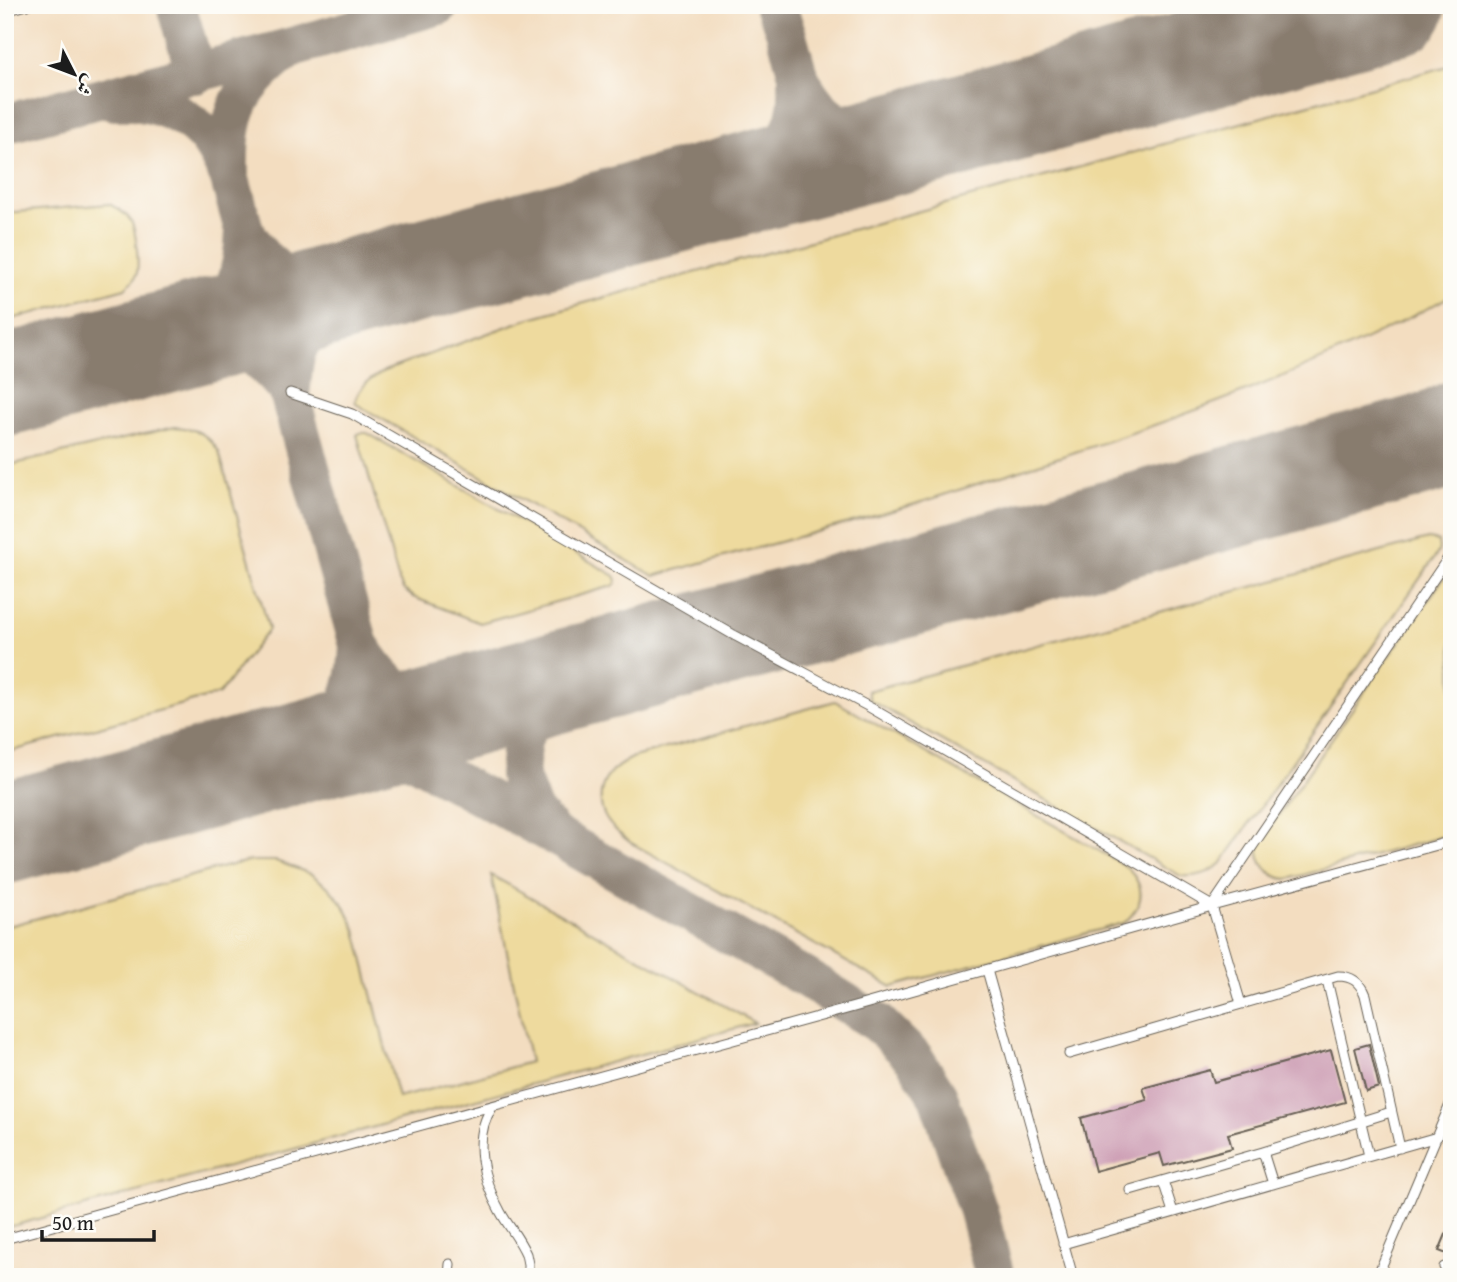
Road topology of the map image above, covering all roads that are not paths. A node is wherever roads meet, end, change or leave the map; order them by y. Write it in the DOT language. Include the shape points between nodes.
graph roads {
  1 [pos="27,5"];
  2 [pos="5,11"];
  3 [pos="290,393"];
  4 [pos="1452,552"];
  5 [pos="1452,841"];
  6 [pos="1212,906"];
  7 [pos="986,970"];
  8 [pos="1327,980"];
  9 [pos="1241,1004"];
  10 [pos="1069,1054"];
  11 [pos="1452,1100"];
  12 [pos="493,1106"];
  13 [pos="1391,1112"];
  14 [pos="1362,1121"];
  15 [pos="1437,1137"];
  16 [pos="1400,1148"];
  17 [pos="1263,1152"];
  18 [pos="1370,1156"];
  19 [pos="1163,1181"];
  20 [pos="1273,1184"];
  21 [pos="1130,1190"];
  22 [pos="1173,1212"];
  23 [pos="5,1239"];
  24 [pos="1063,1244"];
  25 [pos="450,1264"];
  26 [pos="449,1277"];
  27 [pos="528,1277"];
  28 [pos="1073,1277"];
  29 [pos="1377,1277"];
  1 -- 2 [label="lane"];
  3 -- 6 [label="lane" via="352,414"];
  4 -- 6 [label="lane"];
  5 -- 6 [label="lane"];
  6 -- 7 [label="lane"];
  6 -- 9 [label="lane"];
  7 -- 12 [label="lane"];
  7 -- 24 [label="lane"];
  8 -- 9 [label="lane"];
  8 -- 13 [label="lane" via="1348,977 1363,988"];
  8 -- 14 [label="lane"];
  9 -- 10 [label="lane"];
  11 -- 15 [label="lane"];
  12 -- 23 [label="lane"];
  12 -- 27 [label="lane" via="481,1136 483,1165 494,1198 526,1254"];
  13 -- 14 [label="lane"];
  13 -- 16 [label="lane"];
  14 -- 17 [label="lane"];
  14 -- 18 [label="lane"];
  15 -- 16 [label="lane"];
  15 -- 29 [label="lane"];
  16 -- 18 [label="lane"];
  17 -- 19 [label="lane"];
  17 -- 20 [label="lane"];
  18 -- 20 [label="lane"];
  19 -- 21 [label="lane"];
  19 -- 22 [label="lane"];
  20 -- 22 [label="lane"];
  22 -- 24 [label="lane"];
  24 -- 28 [label="lane"];
  25 -- 26 [label="lane"];
}
